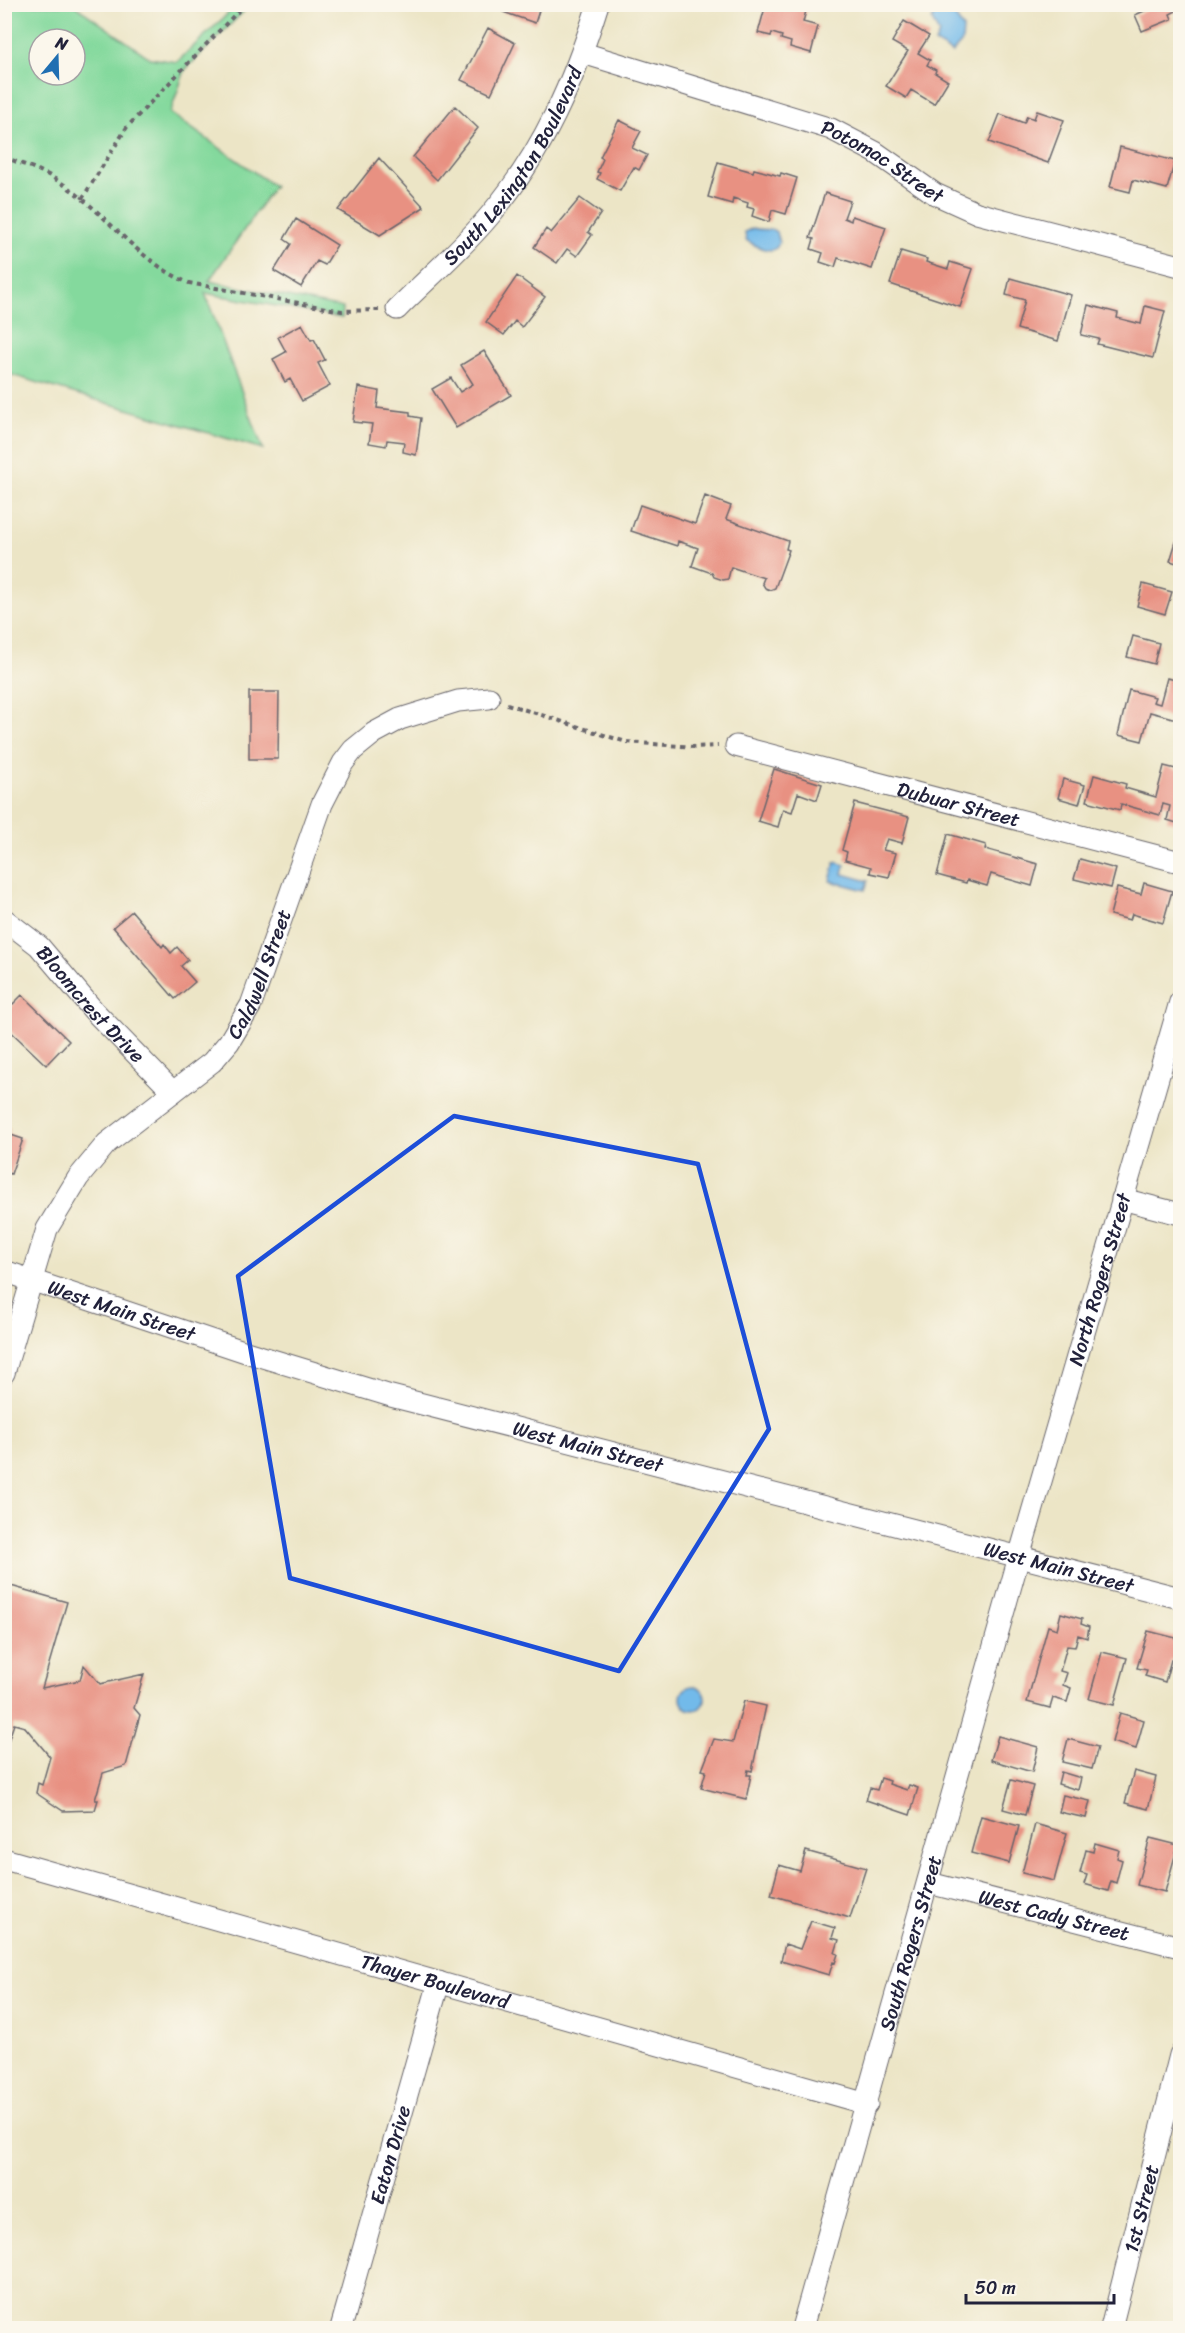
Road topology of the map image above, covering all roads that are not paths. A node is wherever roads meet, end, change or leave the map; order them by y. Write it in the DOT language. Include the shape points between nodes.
graph roads {
  1 [pos="598,4"];
  2 [pos="583,53"];
  3 [pos="1180,266"];
  4 [pos="397,309"];
  5 [pos="489,698"];
  6 [pos="736,746"];
  7 [pos="1180,862"];
  8 [pos="4,919"];
  9 [pos="1180,1002"];
  10 [pos="173,1092"];
  11 [pos="1122,1199"];
  12 [pos="1180,1214"];
  13 [pos="4,1271"];
  14 [pos="31,1280"];
  15 [pos="4,1373"];
  16 [pos="1019,1557"];
  17 [pos="1180,1598"];
  18 [pos="4,1859"];
  19 [pos="929,1883"];
  20 [pos="1180,1947"];
  21 [pos="439,1982"];
  22 [pos="1180,2055"];
  23 [pos="867,2104"];
  24 [pos="341,2328"];
  25 [pos="802,2328"];
  26 [pos="1111,2328"];
  1 -- 2 [label="street, South Lexington Boulevard"];
  2 -- 3 [label="street, Potomac Street" via="831,129 875,152 935,194 977,213"];
  2 -- 4 [label="street, South Lexington Boulevard" via="559,110 524,170 490,215"];
  5 -- 10 [label="street, Caldwell Street" via="458,701 400,719 374,733 348,756 322,804 251,1005 212,1062"];
  6 -- 7 [label="street, Dubuar Street"];
  8 -- 10 [label="street, Bloomcrest Drive" via="39,946 94,1011"];
  9 -- 11 [label="street, North Rogers Street"];
  10 -- 14 [label="street, Caldwell Street" via="123,1129 91,1160 47,1229"];
  11 -- 12 [label="street"];
  11 -- 16 [label="street, North Rogers Street"];
  13 -- 14 [label="street, West Main Street"];
  14 -- 15 [label="street, Caldwell Street"];
  14 -- 16 [label="street, West Main Street" via="391,1396"];
  16 -- 17 [label="street, West Main Street"];
  16 -- 19 [label="street, South Rogers Street"];
  18 -- 21 [label="street, Thayer Boulevard"];
  19 -- 20 [label="street, West Cady Street"];
  19 -- 23 [label="street, South Rogers Street"];
  21 -- 23 [label="street, Thayer Boulevard"];
  21 -- 24 [label="street, Eaton Drive"];
  22 -- 26 [label="street, 1st Street"];
  23 -- 25 [label="street, South Rogers Street"];
}
